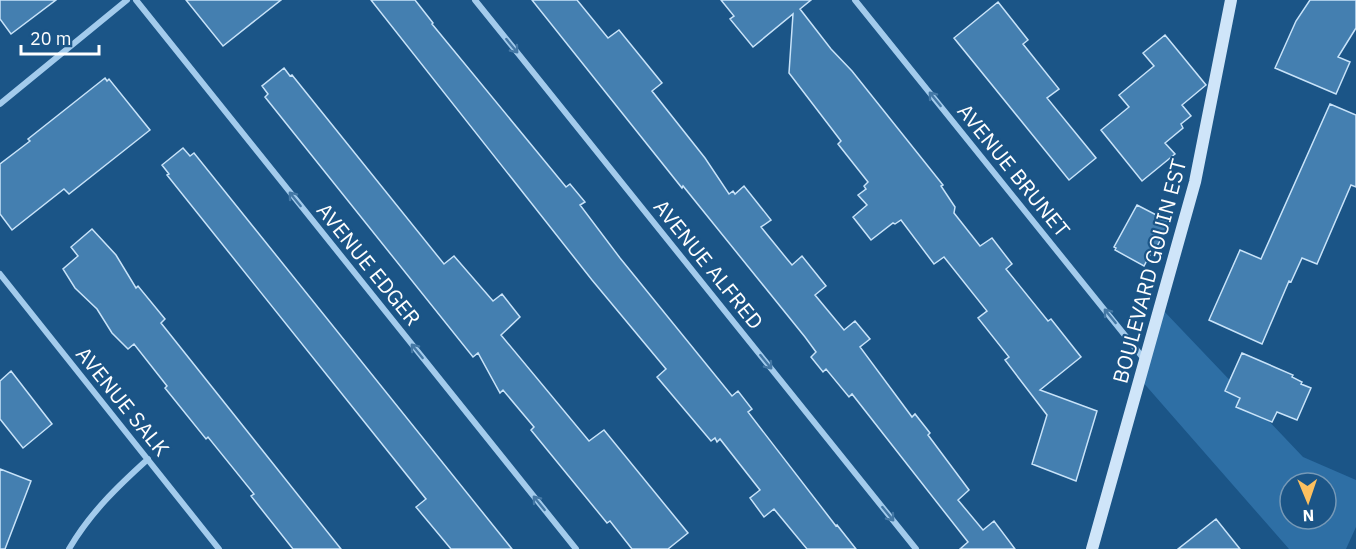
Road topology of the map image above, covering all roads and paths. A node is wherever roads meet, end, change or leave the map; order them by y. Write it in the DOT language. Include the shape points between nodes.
graph roads {
  1 [pos="127,0"];
  2 [pos="136,0"];
  3 [pos="476,0"];
  4 [pos="855,0"];
  5 [pos="1231,0"];
  6 [pos="0,104"];
  7 [pos="0,274"];
  8 [pos="1146,362"];
  9 [pos="148,459"];
  10 [pos="69,549"];
  11 [pos="219,549"];
  12 [pos="576,549"];
  13 [pos="916,549"];
  14 [pos="1092,549"];
  1 -- 6 [label="street"];
  12 -- 2 [label="street, AVENUE EDGER, one-way"];
  3 -- 13 [label="street, AVENUE ALFRED, one-way"];
  8 -- 4 [label="street, AVENUE BRUNET, one-way"];
  5 -- 8 [label="street, BOULEVARD GOUIN EST" via="1195,182"];
  7 -- 9 [label="street, AVENUE SALK"];
  8 -- 14 [label="street, BOULEVARD GOUIN EST"];
  9 -- 10 [label="street" via="107,496"];
  9 -- 11 [label="street, AVENUE SALK"];
}
